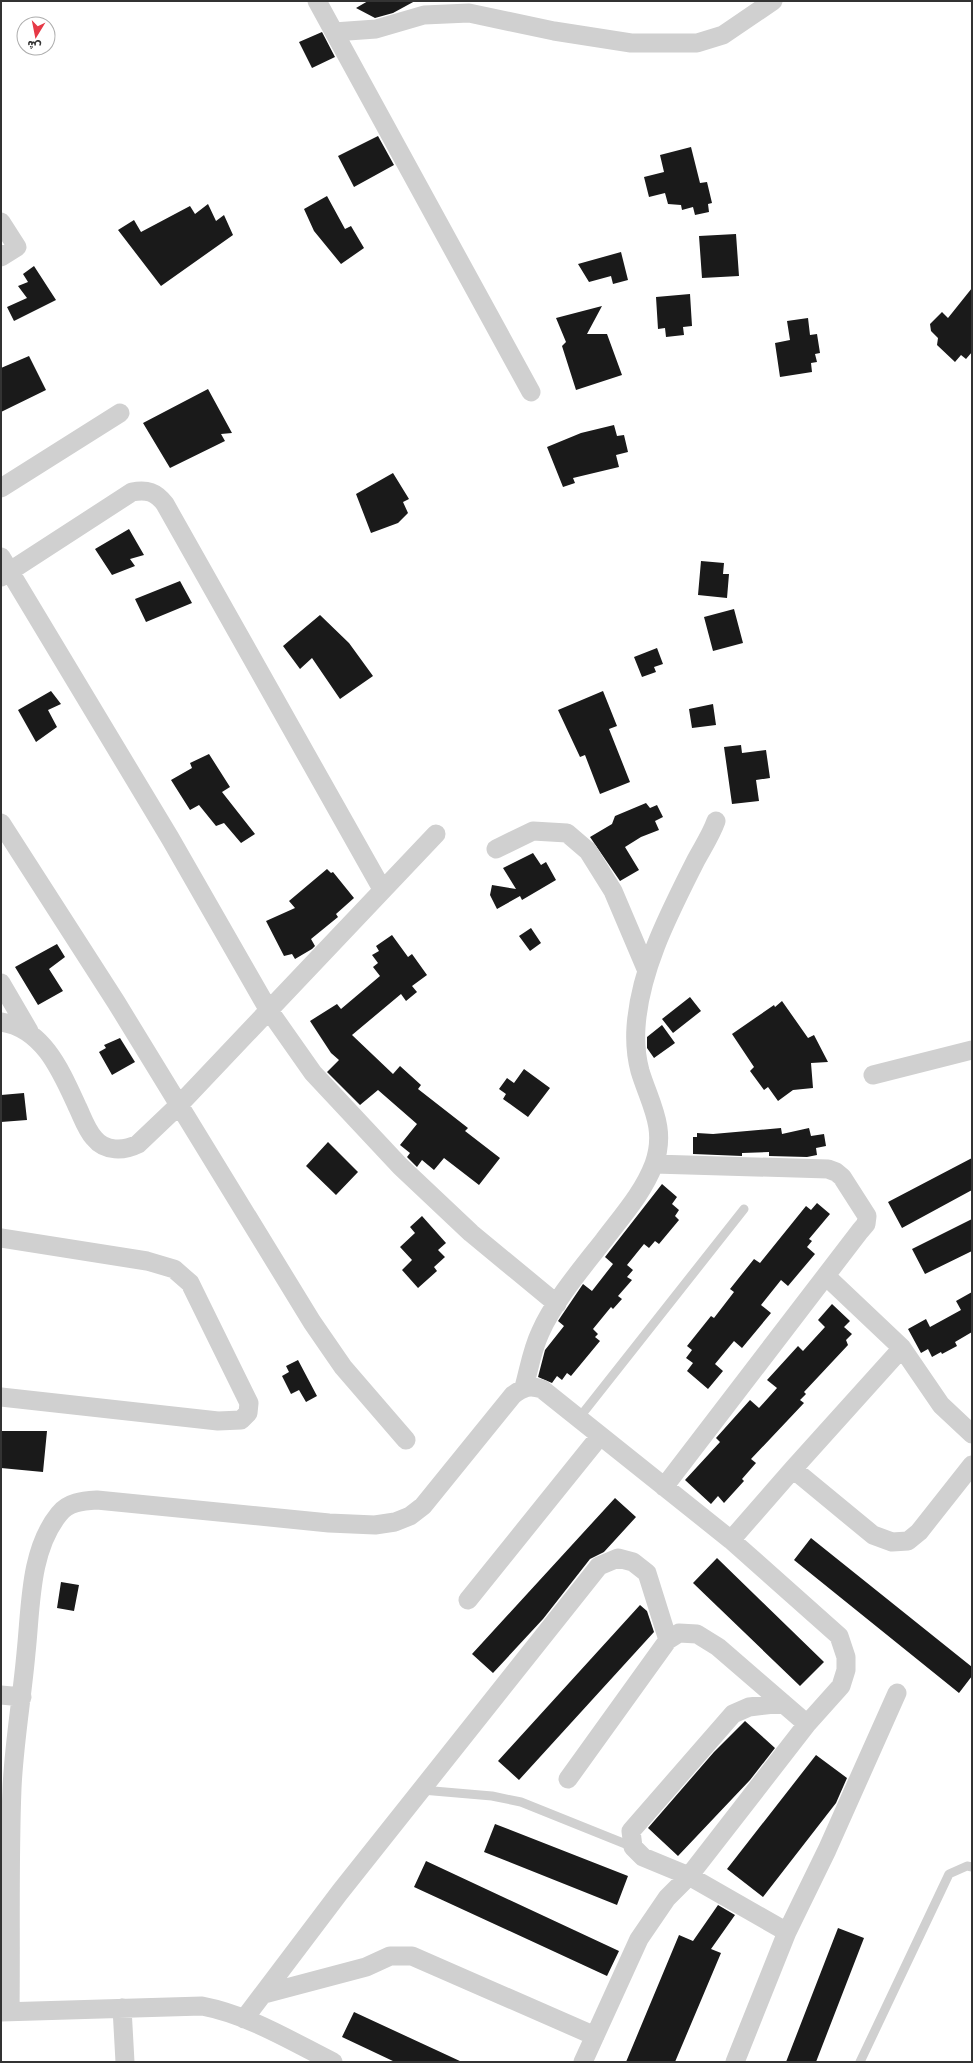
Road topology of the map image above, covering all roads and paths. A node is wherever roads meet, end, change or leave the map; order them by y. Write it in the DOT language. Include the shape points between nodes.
graph roads {
  1 [pos="317,1"];
  2 [pos="773,1"];
  3 [pos="334,32"];
  4 [pos="1,222"];
  5 [pos="1,256"];
  6 [pos="531,392"];
  7 [pos="120,413"];
  8 [pos="1,488"];
  9 [pos="4,568"];
  10 [pos="716,821"];
  11 [pos="1,823"];
  12 [pos="436,834"];
  13 [pos="496,849"];
  14 [pos="382,890"];
  15 [pos="647,971"];
  16 [pos="1,983"];
  17 [pos="268,1009"];
  18 [pos="1,1022"];
  19 [pos="29,1031"];
  20 [pos="972,1050"];
  21 [pos="873,1075"];
  22 [pos="179,1105"];
  23 [pos="654,1164"];
  24 [pos="744,1209"];
  25 [pos="1,1238"];
  26 [pos="826,1276"];
  27 [pos="557,1304"];
  28 [pos="902,1348"];
  29 [pos="524,1387"];
  30 [pos="1,1397"];
  31 [pos="579,1418"];
  32 [pos="972,1434"];
  33 [pos="600,1436"];
  34 [pos="406,1440"];
  35 [pos="972,1465"];
  36 [pos="793,1469"];
  37 [pos="664,1487"];
  38 [pos="731,1540"];
  39 [pos="468,1600"];
  40 [pos="668,1640"];
  41 [pos="897,1694"];
  42 [pos="1,1695"];
  43 [pos="22,1697"];
  44 [pos="782,1703"];
  45 [pos="807,1724"];
  46 [pos="568,1778"];
  47 [pos="7,1787"];
  48 [pos="422,1790"];
  49 [pos="633,1847"];
  50 [pos="972,1867"];
  51 [pos="689,1876"];
  52 [pos="787,1932"];
  53 [pos="6,1990"];
  54 [pos="264,1994"];
  55 [pos="122,2008"];
  56 [pos="5,2012"];
  57 [pos="244,2019"];
  58 [pos="595,2036"];
  59 [pos="125,2062"];
  60 [pos="333,2062"];
  61 [pos="583,2062"];
  62 [pos="735,2062"];
  63 [pos="860,2062"];
  1 -- 3 [label="street"];
  2 -- 3 [label="street" via="723,35 697,43 631,43 554,31 469,13 424,15 376,30"];
  3 -- 6 [label="street"];
  4 -- 5 [label="street" via="17,247"];
  7 -- 8 [label="street"];
  9 -- 14 [label="street" via="132,492 142,490 159,496 166,504"];
  9 -- 17 [label="street" via="170,838"];
  10 -- 15 [label="street" via="676,900"];
  11 -- 22 [label="street"];
  12 -- 14 [label="street"];
  13 -- 15 [label="street" via="533,831 567,833 588,851 613,891"];
  14 -- 17 [label="street"];
  15 -- 23 [label="street" via="638,1004 635,1040 640,1072 656,1113 659,1135"];
  16 -- 19 [label="street"];
  17 -- 22 [label="street"];
  17 -- 27 [label="street" via="313,1073 400,1166 471,1233"];
  18 -- 19 [label="street"];
  19 -- 22 [label="street" via="47,1050 70,1090 86,1126 94,1138 104,1146 121,1150 138,1144"];
  20 -- 21 [label="street"];
  22 -- 34 [label="street" via="312,1322 343,1367"];
  23 -- 26 [label="street" via="828,1169 836,1172 842,1177 866,1216 866,1224"];
  23 -- 27 [label="street" via="637,1196"];
  24 -- 31 [label="lane"];
  25 -- 30 [label="street" via="147,1261 174,1269 190,1283 248,1403 248,1413 241,1420 218,1421"];
  26 -- 28 [label="street"];
  26 -- 37 [label="street"];
  27 -- 29 [label="street" via="540,1332"];
  28 -- 32 [label="street" via="940,1405"];
  28 -- 36 [label="street"];
  29 -- 31 [label="street" via="542,1389"];
  29 -- 43 [label="street" via="513,1394 423,1506 396,1522 375,1525 328,1523 97,1500 80,1501 69,1505 59,1512 52,1523 39,1553"];
  31 -- 33 [label="street"];
  33 -- 37 [label="street"];
  33 -- 39 [label="street"];
  35 -- 36 [label="street" via="919,1532 908,1541 892,1542 873,1534"];
  36 -- 38 [label="street"];
  37 -- 38 [label="street"];
  38 -- 45 [label="street" via="839,1636 843,1645 846,1670 841,1686"];
  40 -- 44 [label="street" via="679,1633 697,1634 718,1647"];
  40 -- 46 [label="street"];
  40 -- 48 [label="street" via="647,1573 633,1562 618,1558 599,1566"];
  41 -- 52 [label="street"];
  42 -- 43 [label="street"];
  43 -- 47 [label="street"];
  44 -- 45 [label="street"];
  44 -- 49 [label="street" via="749,1708 733,1714 631,1832"];
  45 -- 51 [label="street"];
  47 -- 53 [label="street"];
  48 -- 49 [label="lane" via="492,1796 521,1802"];
  48 -- 54 [label="street" via="340,1892"];
  49 -- 51 [label="street" via="643,1857"];
  50 -- 63 [label="lane" via="967,1866 949,1874"];
  51 -- 52 [label="street"];
  51 -- 58 [label="street" via="667,1898 639,1939"];
  52 -- 62 [label="street"];
  53 -- 56 [label="street"];
  54 -- 57 [label="street"];
  54 -- 58 [label="street" via="366,1967 390,1956 412,1956"];
  55 -- 56 [label="street"];
  55 -- 57 [label="street" via="202,2006 222,2010"];
  55 -- 59 [label="street"];
  57 -- 60 [label="street"];
  58 -- 61 [label="street"];
}
